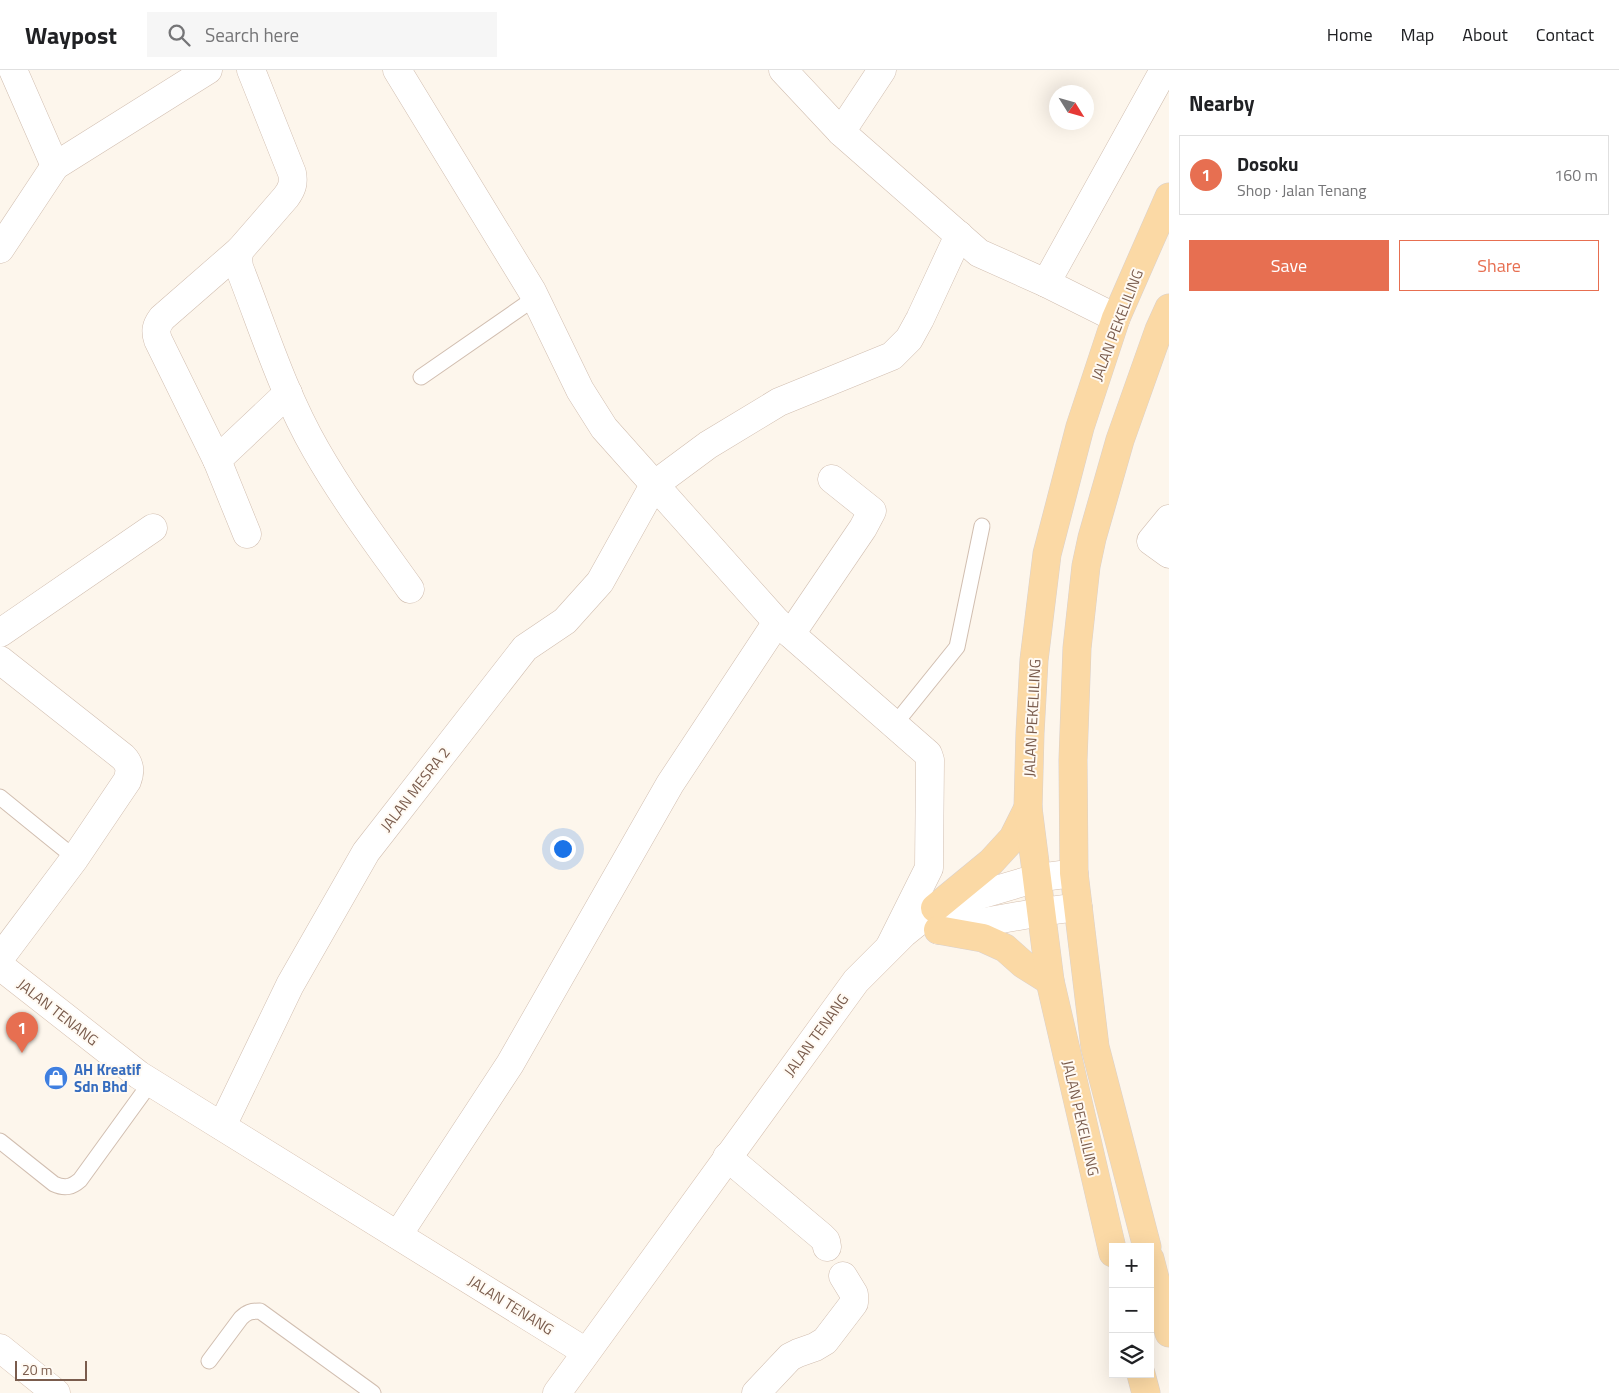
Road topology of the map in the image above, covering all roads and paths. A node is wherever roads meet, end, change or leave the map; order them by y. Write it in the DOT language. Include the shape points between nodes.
graph roads {
  1 [pos="3,70"];
  2 [pos="13,70"];
  3 [pos="208,70"];
  4 [pos="251,70"];
  5 [pos="398,70"];
  6 [pos="783,70"];
  7 [pos="882,70"];
  8 [pos="1164,70"];
  9 [pos="0,74"];
  10 [pos="842,132"];
  11 [pos="55,166"];
  12 [pos="1169,197"];
  13 [pos="958,235"];
  14 [pos="0,249"];
  15 [pos="240,250"];
  16 [pos="1046,283"];
  17 [pos="535,298"];
  18 [pos="1169,308"];
  19 [pos="1116,318"];
  20 [pos="421,377"];
  21 [pos="288,393"];
  22 [pos="218,460"];
  23 [pos="832,479"];
  24 [pos="654,485"];
  25 [pos="1169,520"];
  26 [pos="982,526"];
  27 [pos="153,528"];
  28 [pos="247,534"];
  29 [pos="1169,554"];
  30 [pos="410,589"];
  31 [pos="784,628"];
  32 [pos="0,633"];
  33 [pos="0,660"];
  34 [pos="895,724"];
  35 [pos="0,797"];
  36 [pos="1028,808"];
  37 [pos="75,858"];
  38 [pos="1074,873"];
  39 [pos="1036,878"];
  40 [pos="1078,907"];
  41 [pos="1041,912"];
  42 [pos="936,919"];
  43 [pos="896,940"];
  44 [pos="0,958"];
  45 [pos="0,966"];
  46 [pos="1050,981"];
  47 [pos="150,1082"];
  48 [pos="222,1126"];
  49 [pos="0,1141"];
  50 [pos="727,1156"];
  51 [pos="398,1235"];
  52 [pos="1111,1243"];
  53 [pos="1146,1243"];
  54 [pos="827,1247"];
  55 [pos="1154,1275"];
  56 [pos="843,1276"];
  57 [pos="1169,1334"];
  58 [pos="0,1348"];
  59 [pos="586,1352"];
  60 [pos="209,1361"];
  61 [pos="1142,1378"];
  62 [pos="561,1391"];
  63 [pos="56,1393"];
  64 [pos="373,1393"];
  65 [pos="756,1393"];
  66 [pos="1146,1393"];
  1 -- 9 [label="lane"];
  2 -- 11 [label="street"];
  3 -- 11 [label="street"];
  4 -- 15 [label="street" via="294,181 292,190"];
  5 -- 17 [label="street"];
  6 -- 10 [label="street"];
  7 -- 10 [label="street"];
  8 -- 16 [label="street"];
  10 -- 13 [label="street"];
  11 -- 14 [label="street"];
  12 -- 19 [label="main road, JALAN PEKELILING"];
  13 -- 16 [label="street" via="979,253"];
  13 -- 24 [label="street" via="920,319 909,339 892,356 779,402 708,445"];
  15 -- 21 [label="street" via="239,267"];
  15 -- 22 [label="street" via="162,318 156,332"];
  16 -- 19 [label="street"];
  17 -- 20 [label="lane"];
  17 -- 24 [label="street" via="580,390 604,428"];
  18 -- 38 [label="main road, JALAN PEKELILING" via="1158,330 1120,440 1086,566 1077,648 1073,760"];
  19 -- 36 [label="main road, JALAN PEKELILING" via="1080,427 1047,554 1034,660"];
  21 -- 22 [label="street"];
  21 -- 30 [label="street" via="315,449"];
  22 -- 28 [label="street"];
  23 -- 31 [label="street" via="872,511 863,528"];
  24 -- 31 [label="street"];
  24 -- 48 [label="street, JALAN MESRA 2" via="600,582 565,621 526,648 366,852 290,986"];
  25 -- 29 [label="street" via="1151,541"];
  26 -- 34 [label="lane" via="957,648"];
  27 -- 32 [label="street"];
  31 -- 34 [label="street"];
  31 -- 51 [label="street" via="670,784 510,1064"];
  33 -- 37 [label="street" via="127,761 130,774 127,780"];
  34 -- 43 [label="street" via="924,749 930,760 929,868"];
  35 -- 37 [label="lane"];
  36 -- 39 [label="main road, JALAN PEKELILING"];
  36 -- 42 [label="main road" via="1013,838"];
  37 -- 44 [label="street"];
  38 -- 39 [label="street, JALAN TENANG"];
  38 -- 40 [label="main road, JALAN PEKELILING"];
  39 -- 41 [label="main road, JALAN PEKELILING"];
  39 -- 42 [label="street, JALAN TENANG"];
  40 -- 41 [label="street, JALAN TENANG"];
  40 -- 53 [label="main road, JALAN PEKELILING" via="1095,1047"];
  41 -- 42 [label="street, JALAN TENANG"];
  41 -- 46 [label="main road, JALAN PEKELILING"];
  42 -- 43 [label="street, JALAN TENANG"];
  42 -- 46 [label="main road" via="1005,948"];
  43 -- 50 [label="street, JALAN TENANG" via="856,981"];
  45 -- 47 [label="street, JALAN TENANG"];
  46 -- 52 [label="main road, JALAN PEKELILING"];
  47 -- 48 [label="street, JALAN TENANG"];
  47 -- 49 [label="lane" via="75,1185 61,1187 54,1184"];
  48 -- 51 [label="street, JALAN TENANG"];
  50 -- 54 [label="street" via="821,1236"];
  50 -- 59 [label="street, JALAN TENANG"];
  51 -- 59 [label="street, JALAN TENANG"];
  55 -- 57 [label="main road"];
  56 -- 65 [label="street" via="854,1294 854,1303 825,1341 790,1357"];
  58 -- 63 [label="street"];
  59 -- 62 [label="street"];
  60 -- 64 [label="lane" via="246,1313 260,1311"];
  61 -- 66 [label="main road"];
}
